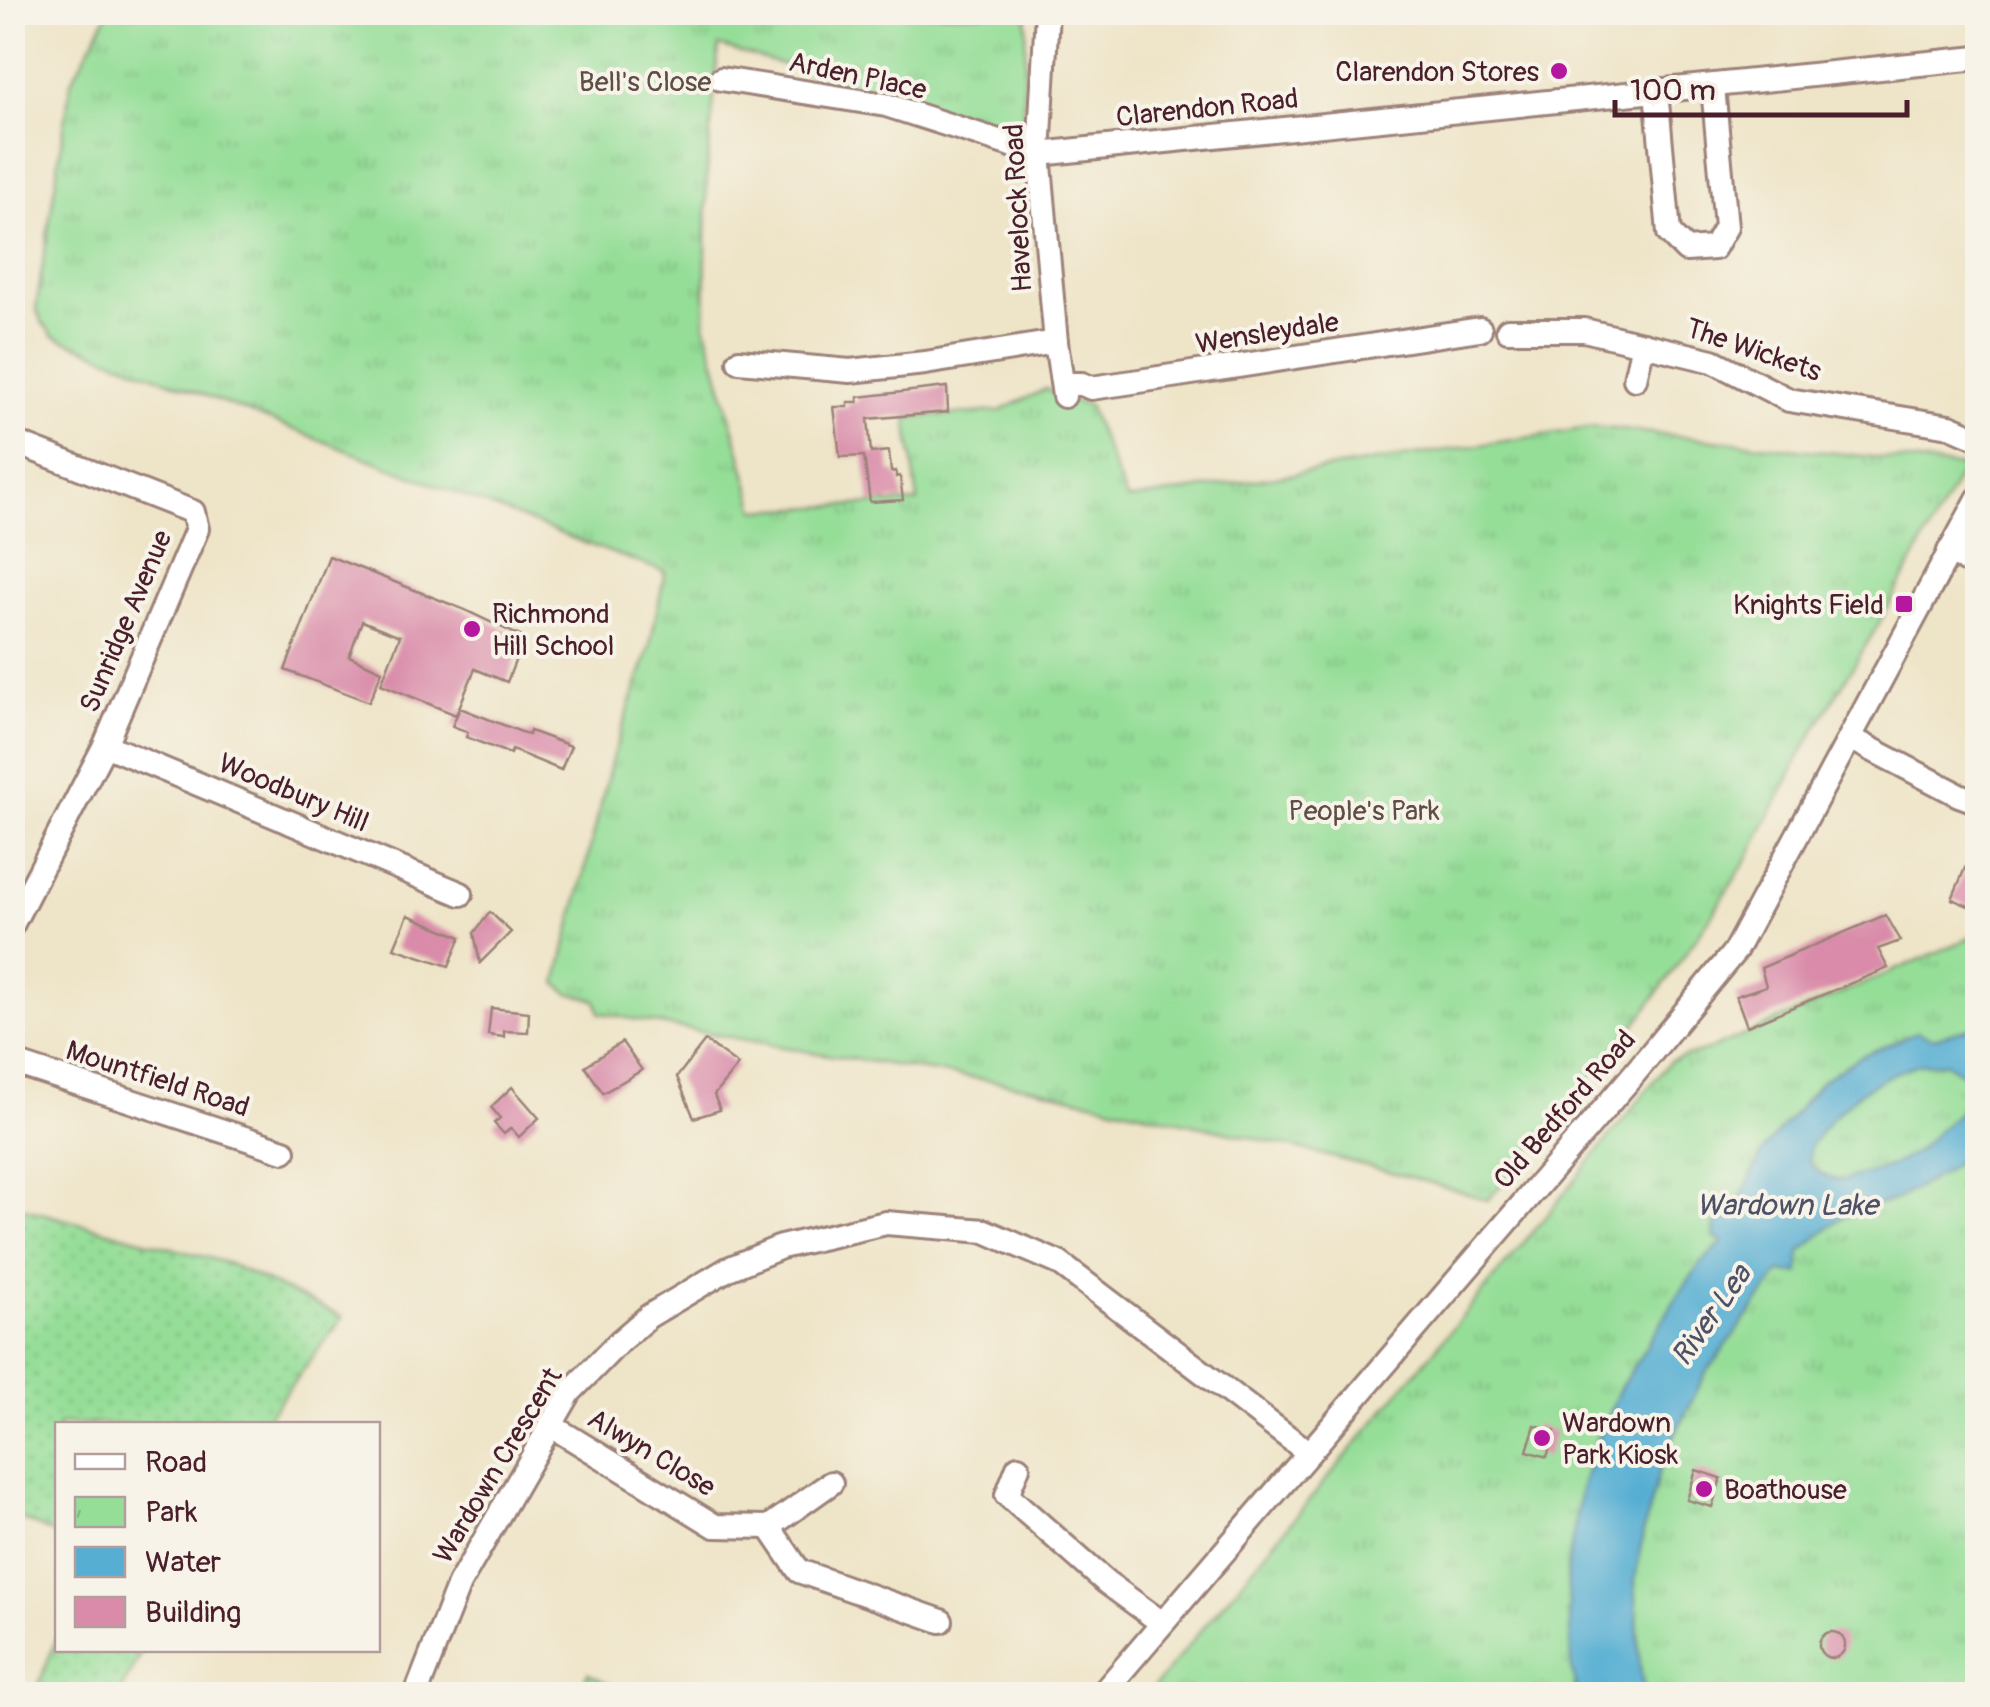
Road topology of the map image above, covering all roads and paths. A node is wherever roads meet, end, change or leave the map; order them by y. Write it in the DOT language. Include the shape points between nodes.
graph roads {
  1 [pos="1048,12"];
  2 [pos="1978,58"];
  3 [pos="721,79"];
  4 [pos="1713,87"];
  5 [pos="1656,91"];
  6 [pos="1039,154"];
  7 [pos="1480,329"];
  8 [pos="1508,330"];
  9 [pos="1056,342"];
  10 [pos="1643,344"];
  11 [pos="739,361"];
  12 [pos="1636,379"];
  13 [pos="1064,392"];
  14 [pos="1978,438"];
  15 [pos="12,441"];
  16 [pos="1978,498"];
  17 [pos="1949,551"];
  18 [pos="1978,568"];
  19 [pos="1850,738"];
  20 [pos="104,745"];
  21 [pos="1978,802"];
  22 [pos="461,894"];
  23 [pos="12,926"];
  24 [pos="12,1062"];
  25 [pos="284,1151"];
  26 [pos="550,1425"];
  27 [pos="1309,1453"];
  28 [pos="1018,1468"];
  29 [pos="831,1483"];
  30 [pos="770,1527"];
  31 [pos="942,1621"];
  32 [pos="1162,1624"];
  33 [pos="416,1694"];
  34 [pos="1102,1694"];
  1 -- 6 [label="street, Havelock Road"];
  2 -- 4 [label="street, Clarendon Road"];
  3 -- 6 [label="street, Arden Place" via="886,105"];
  4 -- 5 [label="street, Clarendon Road"];
  4 -- 5 [label="street" via="1726,228 1714,248 1686,250 1670,233"];
  5 -- 6 [label="street, Clarendon Road"];
  6 -- 9 [label="street, Havelock Road"];
  7 -- 13 [label="street, Wensleydale" via="1126,384 1082,384"];
  8 -- 10 [label="street, The Wickets" via="1584,330"];
  9 -- 11 [label="street" via="850,371"];
  9 -- 13 [label="street, Havelock Road"];
  10 -- 12 [label="street"];
  10 -- 14 [label="street, The Wickets" via="1713,361 1789,400 1950,426"];
  15 -- 20 [label="street, Sunridge Avenue" via="193,512 197,529"];
  16 -- 17 [label="street, Old Bedford Road"];
  17 -- 18 [label="street"];
  17 -- 19 [label="street, Old Bedford Road"];
  19 -- 21 [label="street"];
  19 -- 27 [label="street, Old Bedford Road" via="1736,951"];
  20 -- 22 [label="street, Woodbury Hill"];
  20 -- 23 [label="street, Sunridge Avenue"];
  24 -- 25 [label="street, Mountfield Road"];
  26 -- 27 [label="street, Wardown Crescent" via="570,1392 620,1341 692,1289 781,1247 886,1223 985,1230 1060,1262"];
  26 -- 30 [label="street, Alwyn Close" via="715,1526"];
  26 -- 33 [label="street, Wardown Crescent" via="459,1584"];
  27 -- 32 [label="street, Old Bedford Road"];
  28 -- 32 [label="street" via="1007,1496"];
  29 -- 30 [label="street"];
  30 -- 31 [label="street" via="799,1571"];
  32 -- 34 [label="street, Old Bedford Road"];
}
